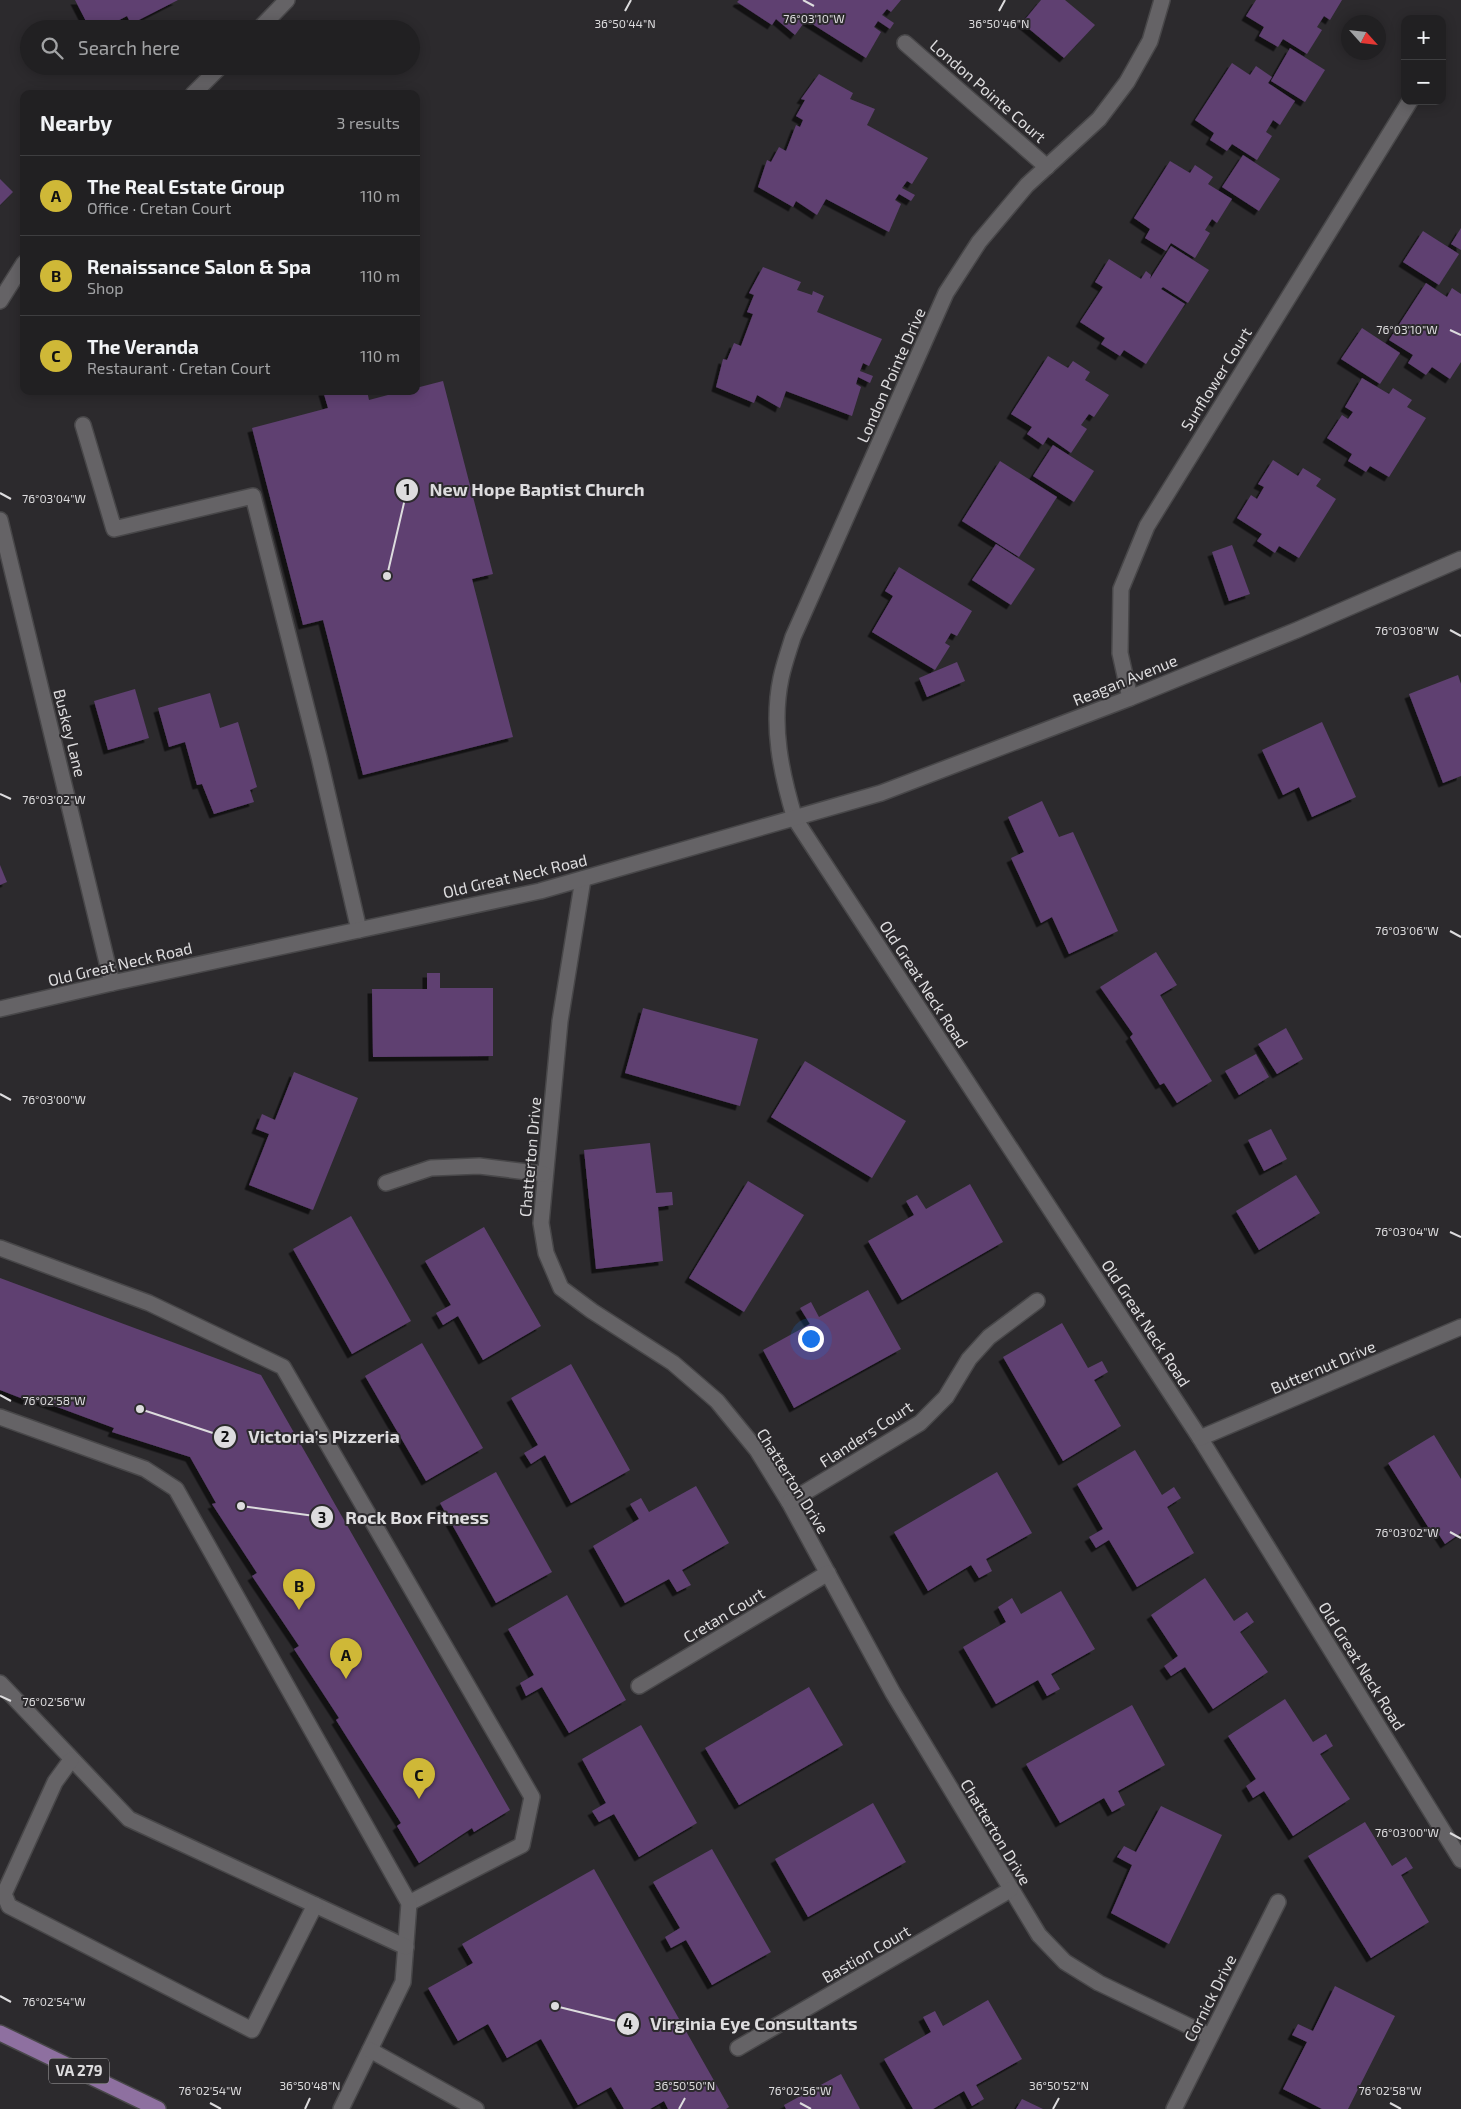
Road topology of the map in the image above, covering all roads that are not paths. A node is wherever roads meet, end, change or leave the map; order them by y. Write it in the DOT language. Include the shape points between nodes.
graph roads {
  1 [pos="287,0"];
  2 [pos="1162,0"];
  3 [pos="268,20"];
  4 [pos="905,43"];
  5 [pos="212,75"];
  6 [pos="197,90"];
  7 [pos="1408,105"];
  8 [pos="1048,167"];
  9 [pos="20,269"];
  10 [pos="0,301"];
  11 [pos="83,426"];
  12 [pos="0,520"];
  13 [pos="1461,559"];
  14 [pos="1130,698"];
  15 [pos="795,819"];
  16 [pos="583,879"];
  17 [pos="359,930"];
  18 [pos="112,983"];
  19 [pos="0,1009"];
  20 [pos="544,1174"];
  21 [pos="386,1183"];
  22 [pos="0,1248"];
  23 [pos="1037,1301"];
  24 [pos="1461,1327"];
  25 [pos="0,1417"];
  26 [pos="1200,1438"];
  27 [pos="789,1502"];
  28 [pos="828,1573"];
  29 [pos="0,1683"];
  30 [pos="639,1686"];
  31 [pos="72,1760"];
  32 [pos="1461,1860"];
  33 [pos="1010,1890"];
  34 [pos="1278,1902"];
  35 [pos="409,1903"];
  36 [pos="315,1905"];
  37 [pos="406,1947"];
  38 [pos="0,2033"];
  39 [pos="1210,2036"];
  40 [pos="738,2048"];
  41 [pos="370,2050"];
  42 [pos="158,2109"];
  43 [pos="341,2109"];
  44 [pos="476,2109"];
  45 [pos="1174,2109"];
  1 -- 3 [label="street"];
  2 -- 8 [label="street, London Pointe Drive" via="1150,41 1128,82 1099,119"];
  4 -- 8 [label="street, London Pointe Court"];
  5 -- 6 [label="street"];
  7 -- 14 [label="street, Sunflower Court" via="1147,526 1121,589 1120,652"];
  8 -- 15 [label="street, London Pointe Drive" via="1027,186 979,242 946,293 793,637 781,678 776,722 782,776"];
  9 -- 10 [label="street"];
  11 -- 17 [label="street" via="114,529 253,496"];
  12 -- 18 [label="street, Buskey Lane"];
  13 -- 14 [label="street, Reagan Avenue"];
  14 -- 15 [label="street, Reagan Avenue" via="881,793"];
  15 -- 16 [label="street, Old Great Neck Road"];
  15 -- 26 [label="street, Old Great Neck Road"];
  16 -- 17 [label="street, Old Great Neck Road"];
  16 -- 20 [label="street, Chatterton Drive" via="560,1021"];
  17 -- 18 [label="street, Old Great Neck Road"];
  18 -- 19 [label="street, Old Great Neck Road"];
  20 -- 21 [label="street" via="480,1166 431,1168"];
  20 -- 27 [label="street, Chatterton Drive" via="541,1223 546,1253 561,1288 673,1363 717,1401 757,1450"];
  22 -- 35 [label="street" via="149,1303 282,1366 532,1797 522,1845"];
  23 -- 27 [label="street, Flanders Court" via="989,1337 969,1359 946,1397 920,1423"];
  24 -- 26 [label="street, Butternut Drive"];
  25 -- 35 [label="street" via="145,1469 176,1489"];
  26 -- 32 [label="street, Old Great Neck Road"];
  27 -- 28 [label="street, Chatterton Drive"];
  28 -- 30 [label="street, Cretan Court"];
  28 -- 33 [label="street, Chatterton Drive" via="893,1693"];
  29 -- 31 [label="street"];
  31 -- 36 [label="street" via="129,1819"];
  31 -- 36 [label="street" via="55,1782 4,1894 9,1906 252,2030"];
  33 -- 39 [label="street, Chatterton Drive" via="1039,1935 1065,1962 1099,1983"];
  33 -- 40 [label="street, Bastion Court"];
  34 -- 39 [label="street, Cornick Drive"];
  35 -- 37 [label="street"];
  36 -- 37 [label="street"];
  37 -- 41 [label="street" via="403,1982"];
  38 -- 42 [label="main road, VA 279"];
  39 -- 45 [label="street, Cornick Drive"];
  41 -- 43 [label="street"];
  41 -- 44 [label="street"];
}
